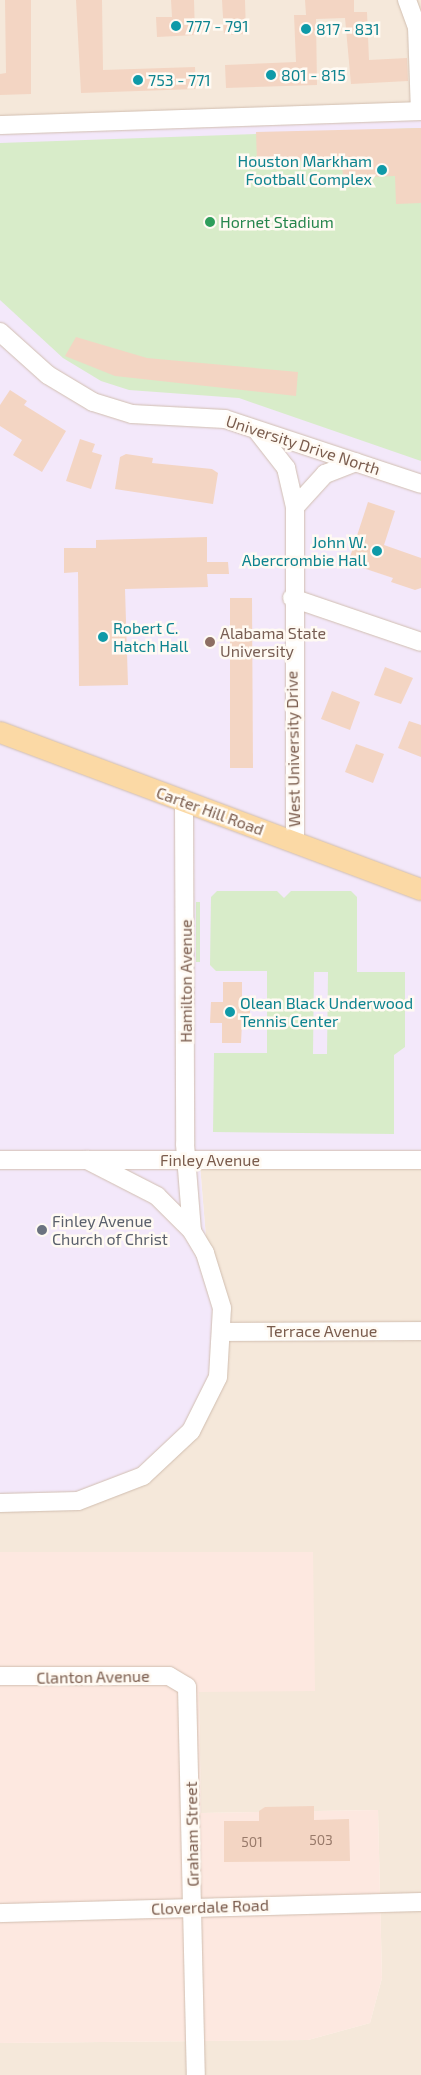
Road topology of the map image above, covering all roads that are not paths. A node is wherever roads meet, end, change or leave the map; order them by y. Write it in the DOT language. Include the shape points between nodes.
graph roads {
  1 [pos="407,0"];
  2 [pos="421,111"];
  3 [pos="0,125"];
  4 [pos="0,332"];
  5 [pos="256,430"];
  6 [pos="356,462"];
  7 [pos="421,484"];
  8 [pos="295,507"];
  9 [pos="292,598"];
  10 [pos="421,642"];
  11 [pos="0,732"];
  12 [pos="184,802"];
  13 [pos="295,841"];
  14 [pos="421,889"];
  15 [pos="0,1160"];
  16 [pos="86,1160"];
  17 [pos="187,1160"];
  18 [pos="421,1160"];
  19 [pos="192,1231"];
  20 [pos="421,1331"];
  21 [pos="222,1332"];
  22 [pos="0,1503"];
  23 [pos="0,1676"];
  24 [pos="184,1683"];
  25 [pos="421,1902"];
  26 [pos="194,1908"];
  27 [pos="0,1913"];
  28 [pos="196,2075"];
  1 -- 2 [label="street" via="417,27"];
  2 -- 3 [label="street"];
  4 -- 5 [label="street, University Drive North" via="48,375 93,402 132,414 225,419"];
  5 -- 6 [label="street, University Drive North"];
  5 -- 8 [label="street, West University Drive" via="286,468"];
  6 -- 7 [label="street, University Drive North"];
  6 -- 8 [label="street" via="325,474"];
  8 -- 9 [label="street, West University Drive"];
  9 -- 10 [label="street"];
  9 -- 13 [label="street, West University Drive"];
  11 -- 12 [label="main road, Carter Hill Road"];
  12 -- 13 [label="main road, Carter Hill Road"];
  12 -- 17 [label="street, Hamilton Avenue"];
  13 -- 14 [label="main road, Carter Hill Road"];
  15 -- 16 [label="street, Finley Avenue"];
  16 -- 17 [label="street, Finley Avenue"];
  16 -- 19 [label="street" via="157,1196"];
  17 -- 18 [label="street, Finley Avenue"];
  17 -- 19 [label="street, Hamilton Avenue"];
  19 -- 21 [label="street" via="217,1283"];
  20 -- 21 [label="street, Terrace Avenue"];
  21 -- 22 [label="street" via="212,1395 191,1431 160,1464 92,1498"];
  23 -- 24 [label="street, Clanton Avenue" via="148,1675"];
  24 -- 26 [label="street, Graham Street" via="189,1696"];
  25 -- 26 [label="street, Cloverdale Road"];
  26 -- 27 [label="street, Cloverdale Road"];
  26 -- 28 [label="street, Graham Street"];
}
